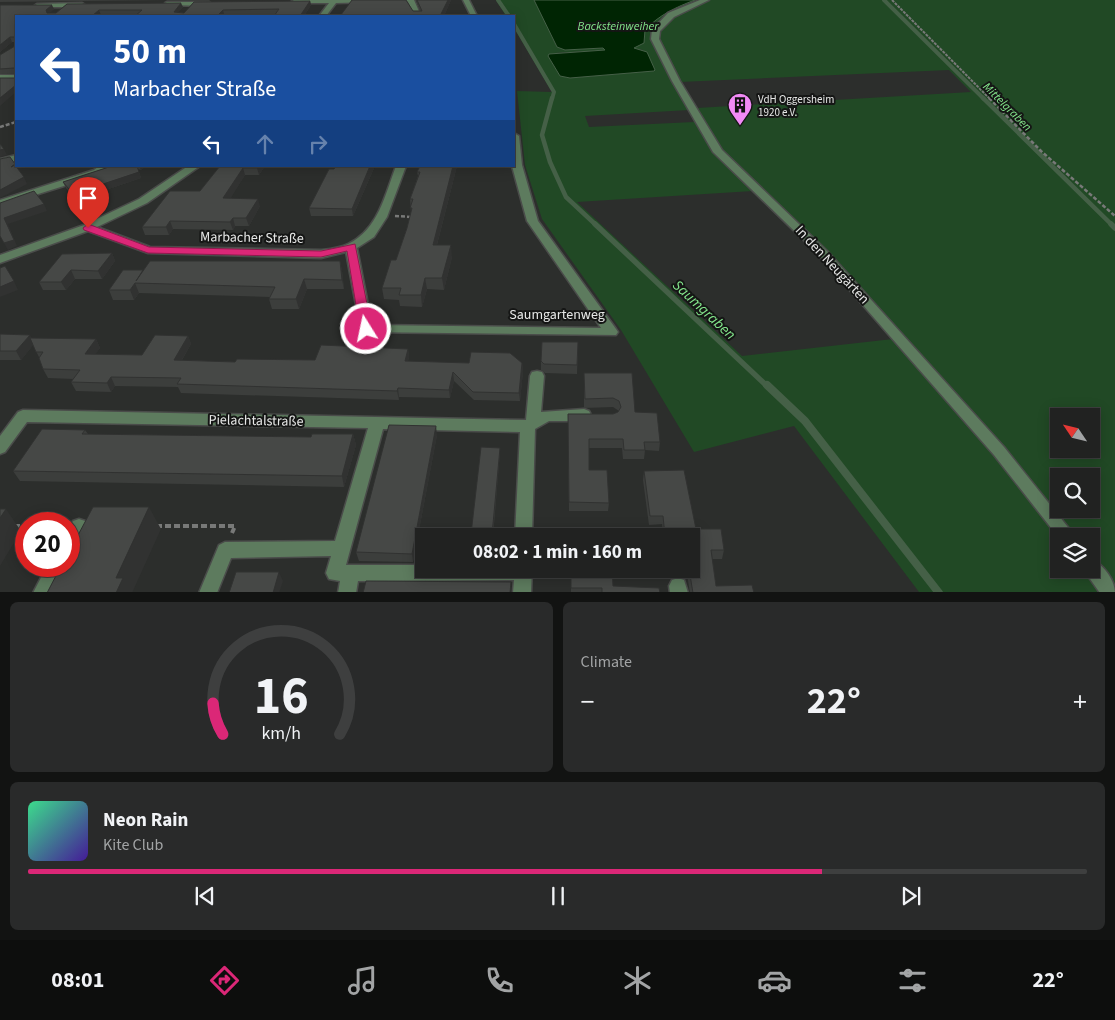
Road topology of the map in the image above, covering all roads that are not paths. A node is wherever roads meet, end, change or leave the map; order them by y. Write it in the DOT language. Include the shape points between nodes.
graph roads {
  1 [pos="374,0"];
  2 [pos="408,0"];
  3 [pos="466,0"];
  4 [pos="706,0"];
  5 [pos="334,1"];
  6 [pos="194,2"];
  7 [pos="287,2"];
  8 [pos="163,4"];
  9 [pos="221,4"];
  10 [pos="66,5"];
  11 [pos="86,5"];
  12 [pos="32,6"];
  13 [pos="187,10"];
  14 [pos="54,15"];
  15 [pos="325,15"];
  16 [pos="417,15"];
  17 [pos="474,15"];
  18 [pos="0,77"];
  19 [pos="15,77"];
  20 [pos="515,146"];
  21 [pos="15,158"];
  22 [pos="0,162"];
  23 [pos="105,167"];
  24 [pos="194,167"];
  25 [pos="401,167"];
  26 [pos="0,203"];
  27 [pos="88,228"];
  28 [pos="351,247"];
  29 [pos="0,258"];
  30 [pos="537,376"];
  31 [pos="602,415"];
  32 [pos="376,423"];
  33 [pos="531,424"];
  34 [pos="0,448"];
  35 [pos="524,528"];
  36 [pos="1061,528"];
  37 [pos="342,548"];
  38 [pos="415,572"];
  39 [pos="351,573"];
  40 [pos="50,577"];
  41 [pos="523,578"];
  42 [pos="1100,578"];
  43 [pos="42,592"];
  44 [pos="208,592"];
  45 [pos="347,592"];
  46 [pos="522,592"];
  47 [pos="1112,592"];
  1 -- 5 [label="street"];
  2 -- 16 [label="street"];
  3 -- 17 [label="street"];
  4 -- 36 [label="street, In den Neugärten" via="671,15 656,30 655,39 718,152 823,253 999,451"];
  5 -- 7 [label="street"];
  5 -- 15 [label="street"];
  6 -- 8 [label="street"];
  6 -- 9 [label="street"];
  6 -- 13 [label="street"];
  10 -- 11 [label="street"];
  10 -- 12 [label="street"];
  10 -- 14 [label="street"];
  18 -- 19 [label="street"];
  20 -- 28 [label="street, Saumgartenweg" via="517,165 533,221 611,332 366,329"];
  21 -- 22 [label="street"];
  23 -- 26 [label="street" via="98,172"];
  24 -- 27 [label="street" via="143,201"];
  25 -- 28 [label="street, Marbacher Straße" via="382,216 370,235"];
  27 -- 28 [label="street, Marbacher Straße" via="148,250 321,254"];
  27 -- 29 [label="street"];
  30 -- 33 [label="street"];
  31 -- 33 [label="street, Pielachtalstraße" via="547,416"];
  32 -- 33 [label="street, Pielachtalstraße"];
  32 -- 34 [label="street, Pielachtalstraße" via="23,416"];
  32 -- 37 [label="street"];
  33 -- 35 [label="street"];
  37 -- 39 [label="street" via="335,573"];
  37 -- 44 [label="street" via="225,550"];
  38 -- 39 [label="street"];
  39 -- 45 [label="street"];
  40 -- 43 [label="street"];
  41 -- 46 [label="street"];
  42 -- 47 [label="street"];
}
